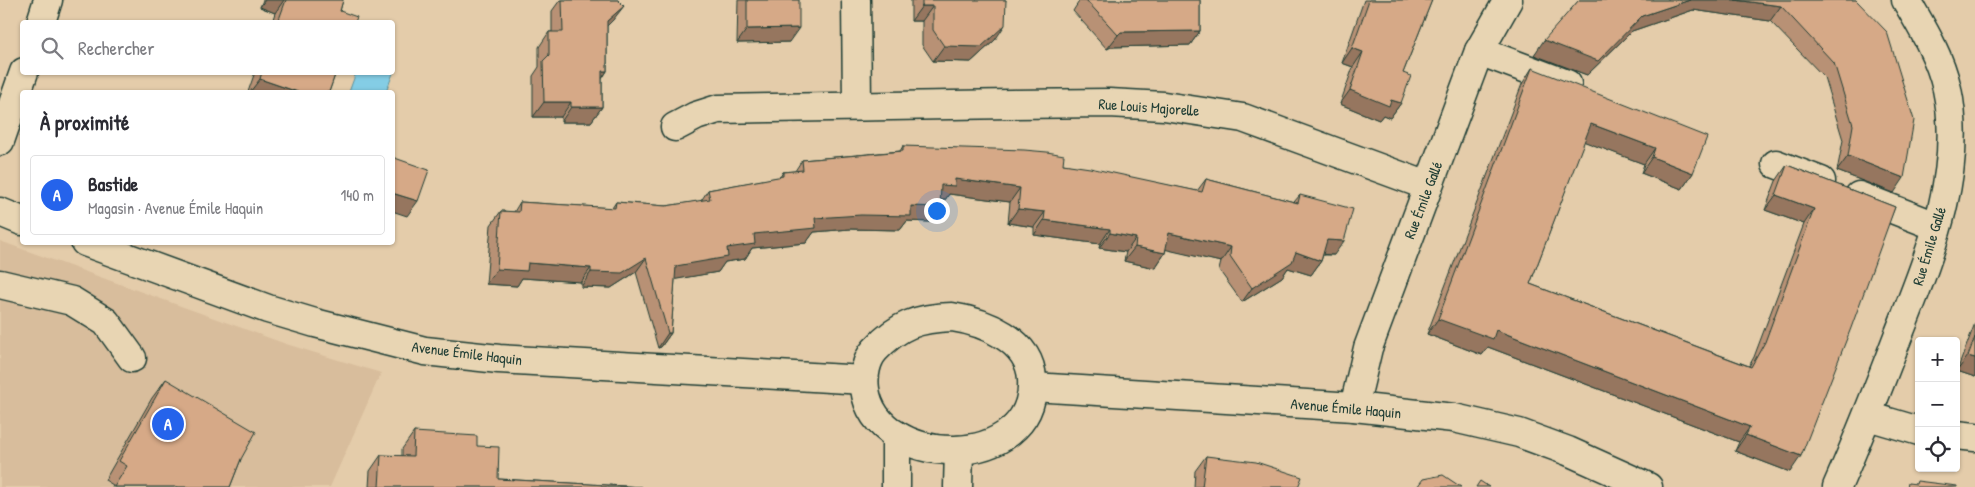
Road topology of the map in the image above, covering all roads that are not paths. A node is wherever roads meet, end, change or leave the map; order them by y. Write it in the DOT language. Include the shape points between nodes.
graph roads {
  1 [pos="48,0"];
  2 [pos="856,0"];
  3 [pos="1508,0"];
  4 [pos="1906,0"];
  5 [pos="42,20"];
  6 [pos="1479,51"];
  7 [pos="23,75"];
  8 [pos="1589,93"];
  9 [pos="857,106"];
  10 [pos="675,127"];
  11 [pos="0,141"];
  12 [pos="1776,164"];
  13 [pos="1428,186"];
  14 [pos="0,212"];
  15 [pos="20,219"];
  16 [pos="1936,226"];
  17 [pos="93,245"];
  18 [pos="0,284"];
  19 [pos="132,358"];
  20 [pos="864,380"];
  21 [pos="1033,387"];
  22 [pos="1354,407"];
  23 [pos="1868,416"];
  24 [pos="1915,430"];
  25 [pos="896,435"];
  26 [pos="1960,435"];
  27 [pos="1975,437"];
  28 [pos="959,450"];
  29 [pos="896,487"];
  30 [pos="958,487"];
  31 [pos="1648,487"];
  32 [pos="1837,487"];
  1 -- 5 [label="street"];
  2 -- 9 [label="street"];
  3 -- 6 [label="street, Rue Émile Gallé"];
  4 -- 16 [label="street, Rue Émile Gallé" via="1938,59 1950,108 1952,145 1949,172"];
  6 -- 8 [label="street"];
  6 -- 13 [label="street, Rue Émile Gallé"];
  7 -- 11 [label="street"];
  9 -- 10 [label="street, Rue Louis Majorelle" via="718,110 696,116"];
  9 -- 13 [label="street, Rue Louis Majorelle" via="1109,103 1207,111 1243,118"];
  12 -- 16 [label="street"];
  13 -- 22 [label="street, Rue Émile Gallé" via="1368,348"];
  14 -- 15 [label="street"];
  16 -- 23 [label="street, Rue Émile Gallé" via="1922,275"];
  17 -- 20 [label="street, Avenue Émile Haquin" via="268,309 425,351 500,359"];
  18 -- 19 [label="street" via="72,301 106,322"];
  20 -- 21 [label="street" via="869,357 892,334 918,320 952,317 982,323 1011,341 1028,361"];
  20 -- 25 [label="street" via="867,402 876,419"];
  21 -- 22 [label="street, Avenue Émile Haquin"];
  21 -- 28 [label="street" via="1024,419 1004,437 981,447"];
  22 -- 31 [label="street, Avenue Émile Haquin" via="1454,418 1519,434 1568,451"];
  23 -- 24 [label="street"];
  23 -- 32 [label="street, Rue Émile Gallé"];
  25 -- 28 [label="street" via="934,450"];
  25 -- 29 [label="street"];
  26 -- 27 [label="street"];
  28 -- 30 [label="street"];
}
